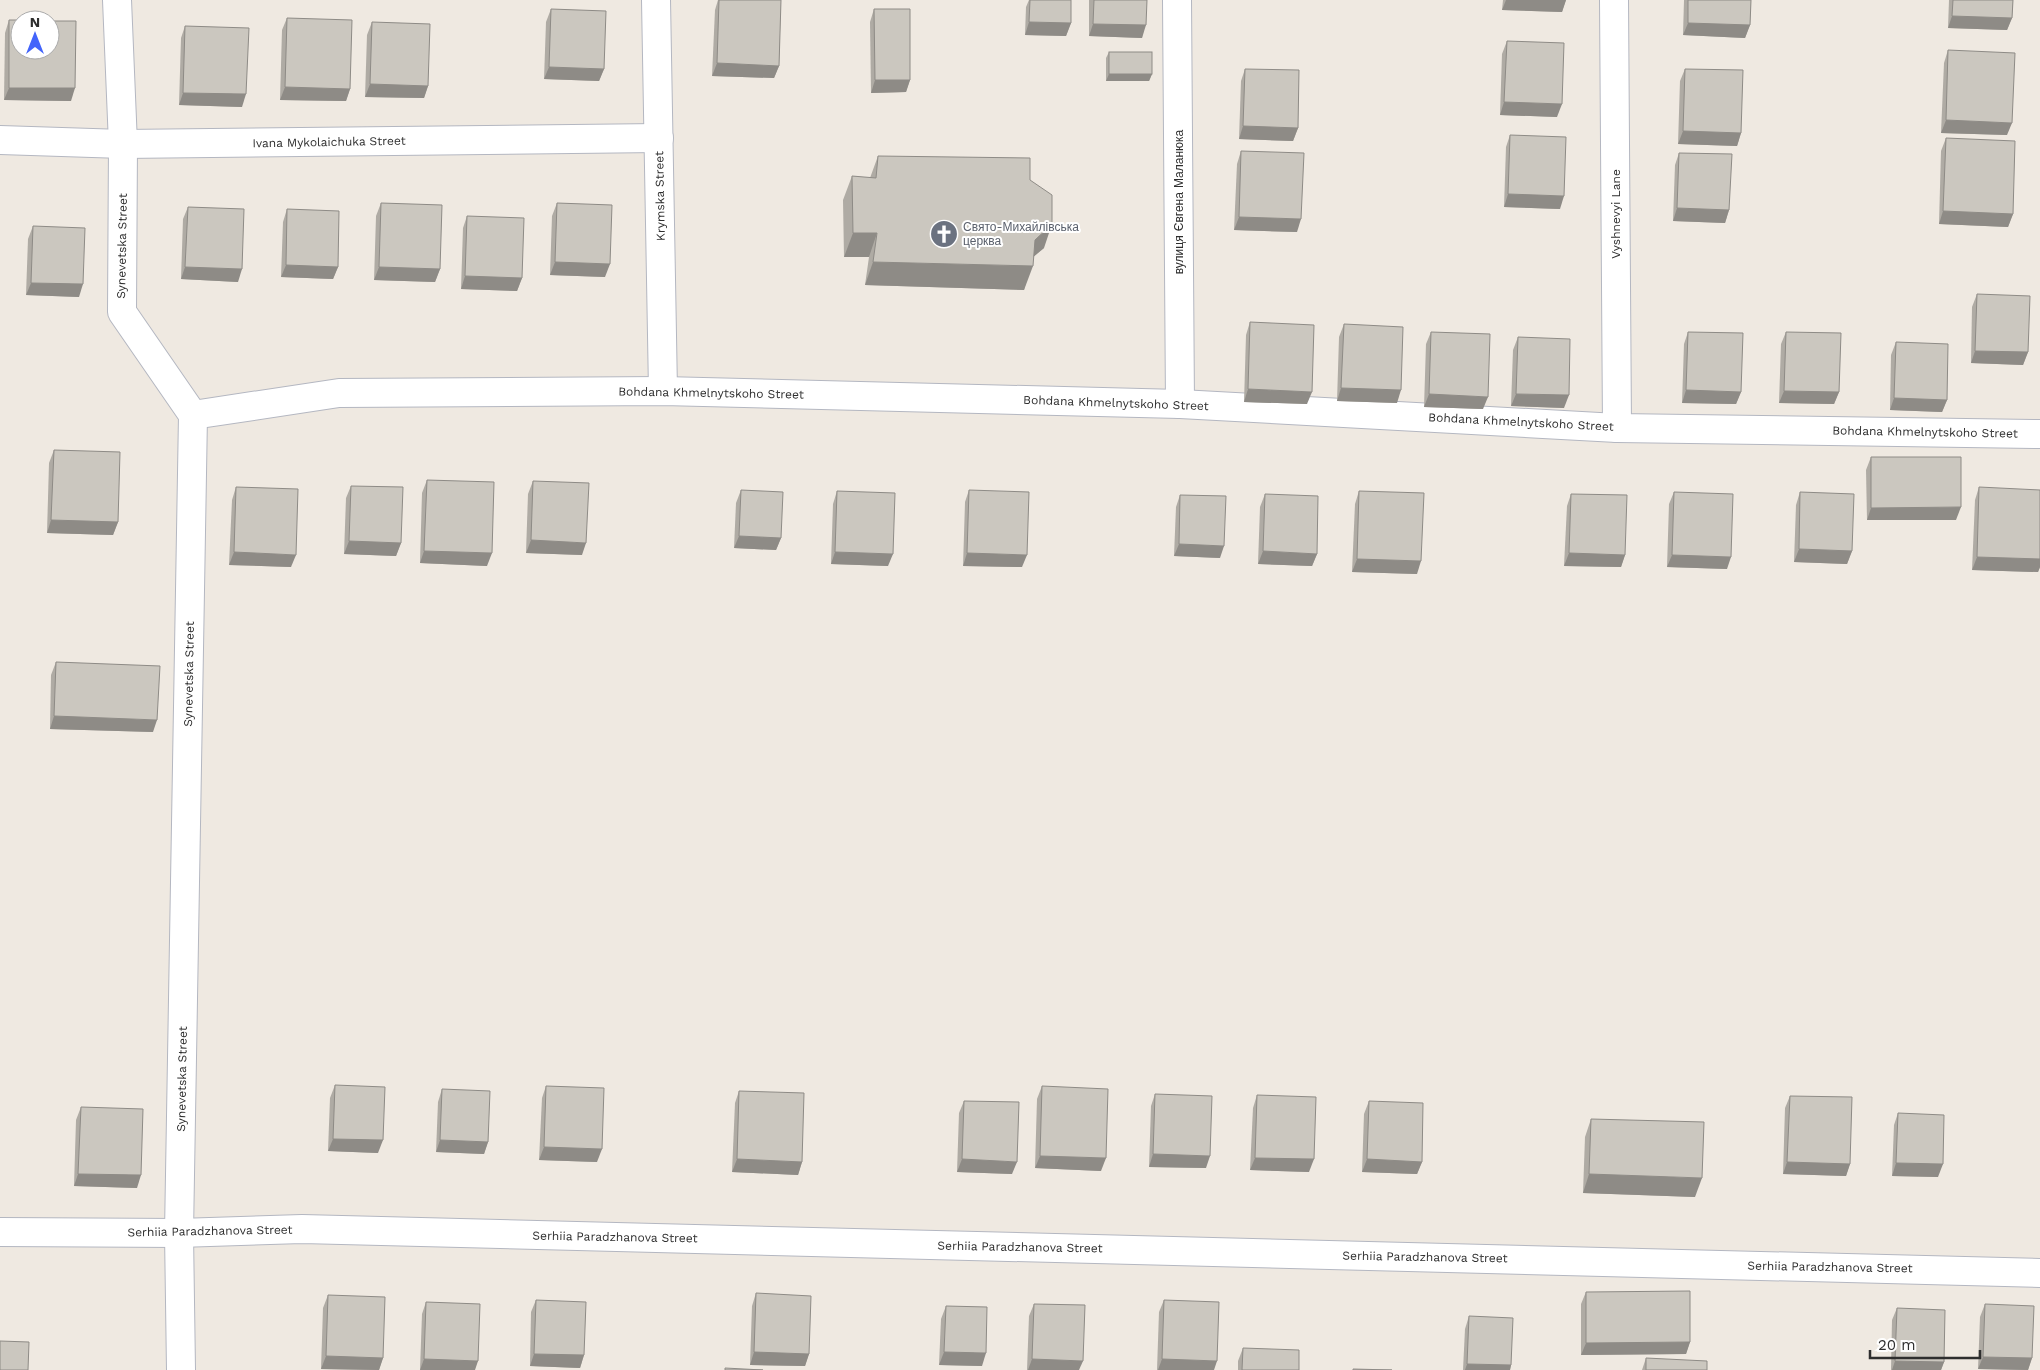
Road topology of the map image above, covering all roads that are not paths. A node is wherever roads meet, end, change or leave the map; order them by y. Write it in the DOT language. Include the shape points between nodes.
graph roads {
  1 [pos="118,0"];
  2 [pos="656,0"];
  3 [pos="1177,0"];
  4 [pos="1614,0"];
  5 [pos="659,138"];
  6 [pos="0,140"];
  7 [pos="123,144"];
  8 [pos="663,392"];
  9 [pos="1180,404"];
  10 [pos="193,415"];
  11 [pos="1617,428"];
  12 [pos="2040,434"];
  13 [pos="0,1232"];
  14 [pos="179,1233"];
  15 [pos="2040,1273"];
  16 [pos="181,1370"];
  1 -- 7 [label="street, Synevetska Street"];
  2 -- 5 [label="street, Krymska Street"];
  3 -- 9 [label="street, вулиця Євгена Маланюка"];
  4 -- 11 [label="street, Vyshnevyi Lane"];
  5 -- 7 [label="street, Ivana Mykolaichuka Street"];
  5 -- 8 [label="street, Krymska Street"];
  6 -- 7 [label="street, Ivana Mykolaichuka Street"];
  7 -- 10 [label="street, Synevetska Street" via="122,312"];
  8 -- 9 [label="street, Bohdana Khmelnytskoho Street"];
  8 -- 10 [label="street, Bohdana Khmelnytskoho Street" via="339,393"];
  9 -- 11 [label="street, Bohdana Khmelnytskoho Street"];
  10 -- 14 [label="street, Synevetska Street"];
  11 -- 12 [label="street, Bohdana Khmelnytskoho Street"];
  13 -- 14 [label="street, Serhiia Paradzhanova Street"];
  14 -- 15 [label="street, Serhiia Paradzhanova Street" via="302,1229"];
  14 -- 16 [label="street, Synevetska Street"];
}
